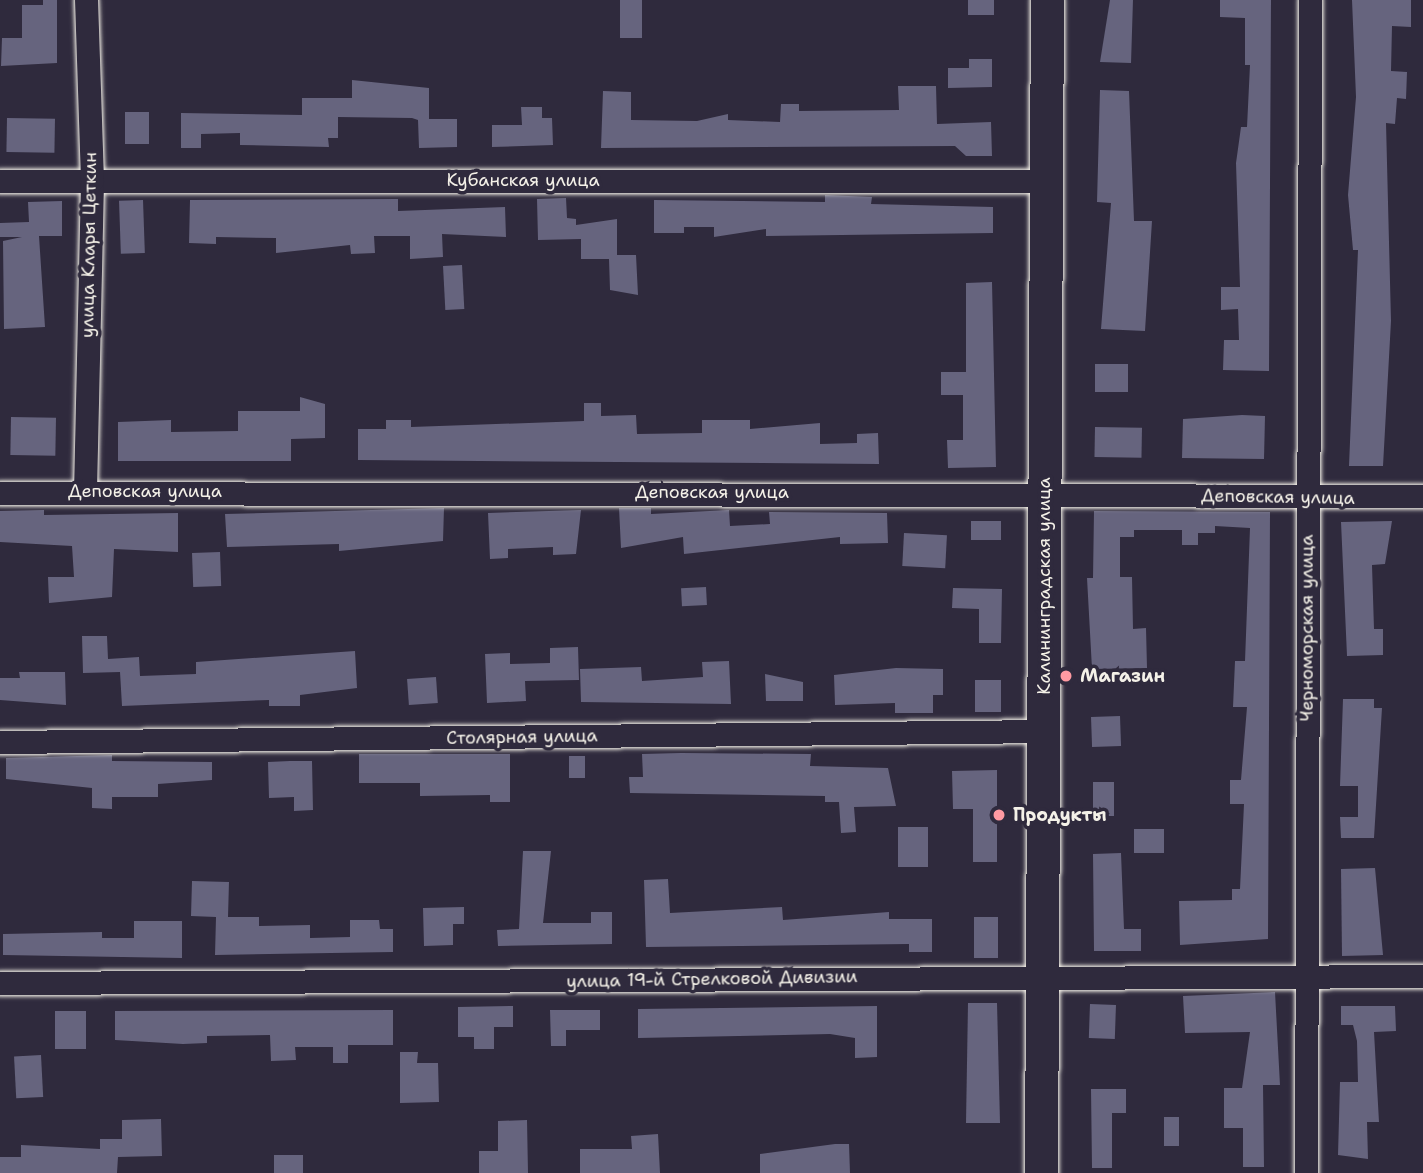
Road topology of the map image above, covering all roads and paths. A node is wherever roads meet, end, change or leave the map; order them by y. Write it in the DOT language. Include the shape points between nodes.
graph roads {
  1 [pos="86,0"];
  2 [pos="1047,0"];
  3 [pos="1310,0"];
  4 [pos="92,180"];
  5 [pos="0,181"];
  6 [pos="1046,181"];
  7 [pos="85,491"];
  8 [pos="0,493"];
  9 [pos="1044,493"];
  10 [pos="1423,496"];
  11 [pos="1307,499"];
  12 [pos="1043,731"];
  13 [pos="0,742"];
  14 [pos="1042,974"];
  15 [pos="1306,975"];
  16 [pos="1423,975"];
  17 [pos="0,983"];
  18 [pos="1041,1173"];
  19 [pos="1306,1173"];
  1 -- 4 [label="street, улица Клары Цеткин"];
  2 -- 6 [label="main road, Калининградская улица"];
  3 -- 11 [label="street, Черноморская улица"];
  4 -- 5 [label="street, Кубанская улица"];
  4 -- 6 [label="street, Кубанская улица"];
  4 -- 7 [label="street, улица Клары Цеткин"];
  6 -- 9 [label="main road, Калининградская улица"];
  7 -- 8 [label="street, Деповская улица"];
  7 -- 9 [label="street, Деповская улица"];
  9 -- 11 [label="street, Деповская улица"];
  9 -- 12 [label="main road, Калининградская улица"];
  10 -- 11 [label="street, Деповская улица"];
  11 -- 15 [label="street, Черноморская улица"];
  12 -- 13 [label="street, Столярная улица"];
  12 -- 14 [label="main road, Калининградская улица"];
  14 -- 15 [label="street, улица 19-й Стрелковой Дивизии"];
  14 -- 17 [label="street, улица 19-й Стрелковой Дивизии"];
  14 -- 18 [label="main road, Калининградская улица"];
  15 -- 16 [label="street, улица 19-й Стрелковой Дивизии"];
  15 -- 19 [label="street, Черноморская улица"];
}
